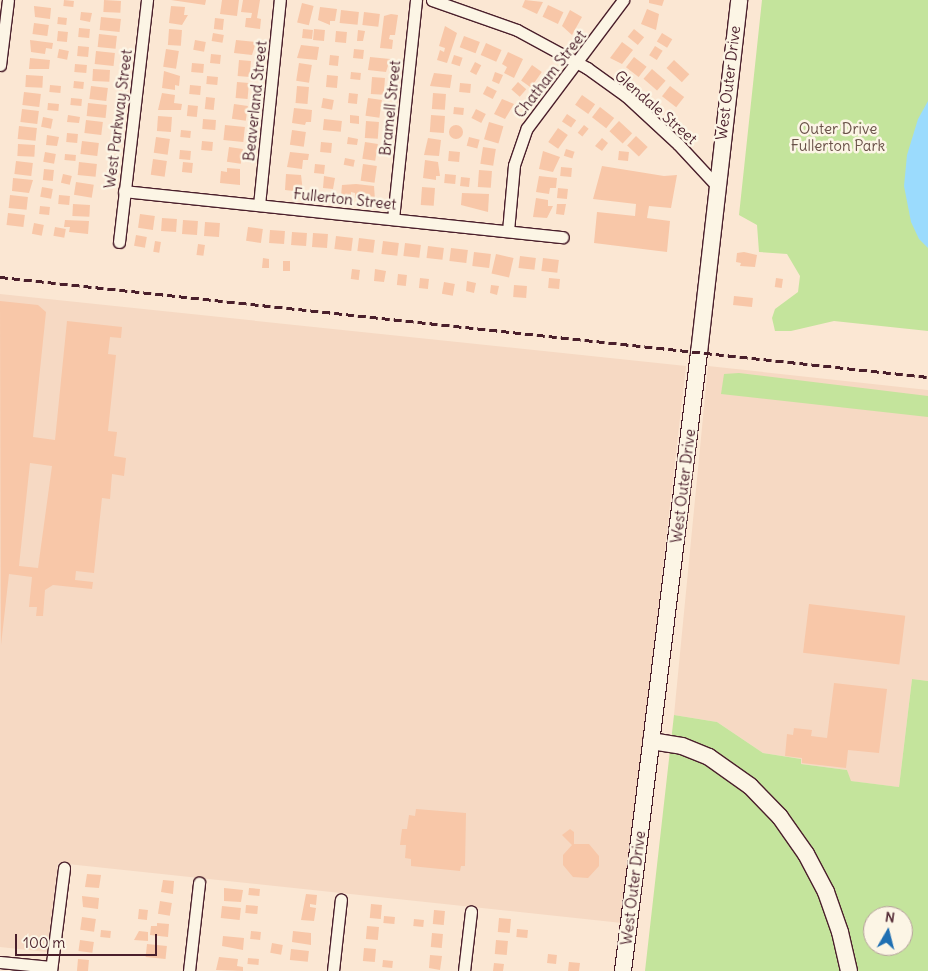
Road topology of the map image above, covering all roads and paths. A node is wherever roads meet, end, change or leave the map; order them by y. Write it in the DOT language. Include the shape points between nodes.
graph roads {
  1 [pos="8,0"];
  2 [pos="147,0"];
  3 [pos="280,0"];
  4 [pos="416,0"];
  5 [pos="432,0"];
  6 [pos="624,0"];
  7 [pos="738,0"];
  8 [pos="578,63"];
  9 [pos="0,66"];
  10 [pos="716,185"];
  11 [pos="124,191"];
  12 [pos="259,205"];
  13 [pos="393,219"];
  14 [pos="508,232"];
  15 [pos="563,237"];
  16 [pos="119,242"];
  17 [pos="651,741"];
  18 [pos="64,868"];
  19 [pos="199,883"];
  20 [pos="342,899"];
  21 [pos="471,911"];
  22 [pos="0,962"];
  23 [pos="51,969"];
  24 [pos="189,971"];
  25 [pos="333,971"];
  26 [pos="464,971"];
  27 [pos="623,971"];
  28 [pos="849,971"];
  1 -- 9 [label="street"];
  2 -- 11 [label="street, West Parkway Street"];
  3 -- 12 [label="street, Beaverland Street"];
  4 -- 13 [label="street, Bramell Street"];
  5 -- 8 [label="street, Glendale Street" via="517,30"];
  6 -- 8 [label="street, Chatham Street"];
  7 -- 10 [label="main road, West Outer Drive"];
  8 -- 10 [label="street, Glendale Street" via="626,96"];
  8 -- 14 [label="street, Chatham Street" via="535,116 522,138 514,166"];
  10 -- 17 [label="main road, West Outer Drive" via="699,353"];
  11 -- 12 [label="street, Fullerton Street"];
  11 -- 16 [label="street, West Parkway Street"];
  12 -- 13 [label="street, Fullerton Street"];
  13 -- 14 [label="street, Fullerton Street"];
  14 -- 15 [label="street, Fullerton Street"];
  17 -- 27 [label="main road, West Outer Drive"];
  17 -- 28 [label="main road" via="682,746 709,757 750,786 780,817 806,854 826,892"];
  18 -- 23 [label="street"];
  19 -- 24 [label="street"];
  20 -- 25 [label="street"];
  21 -- 26 [label="street"];
  22 -- 23 [label="street"];
}
